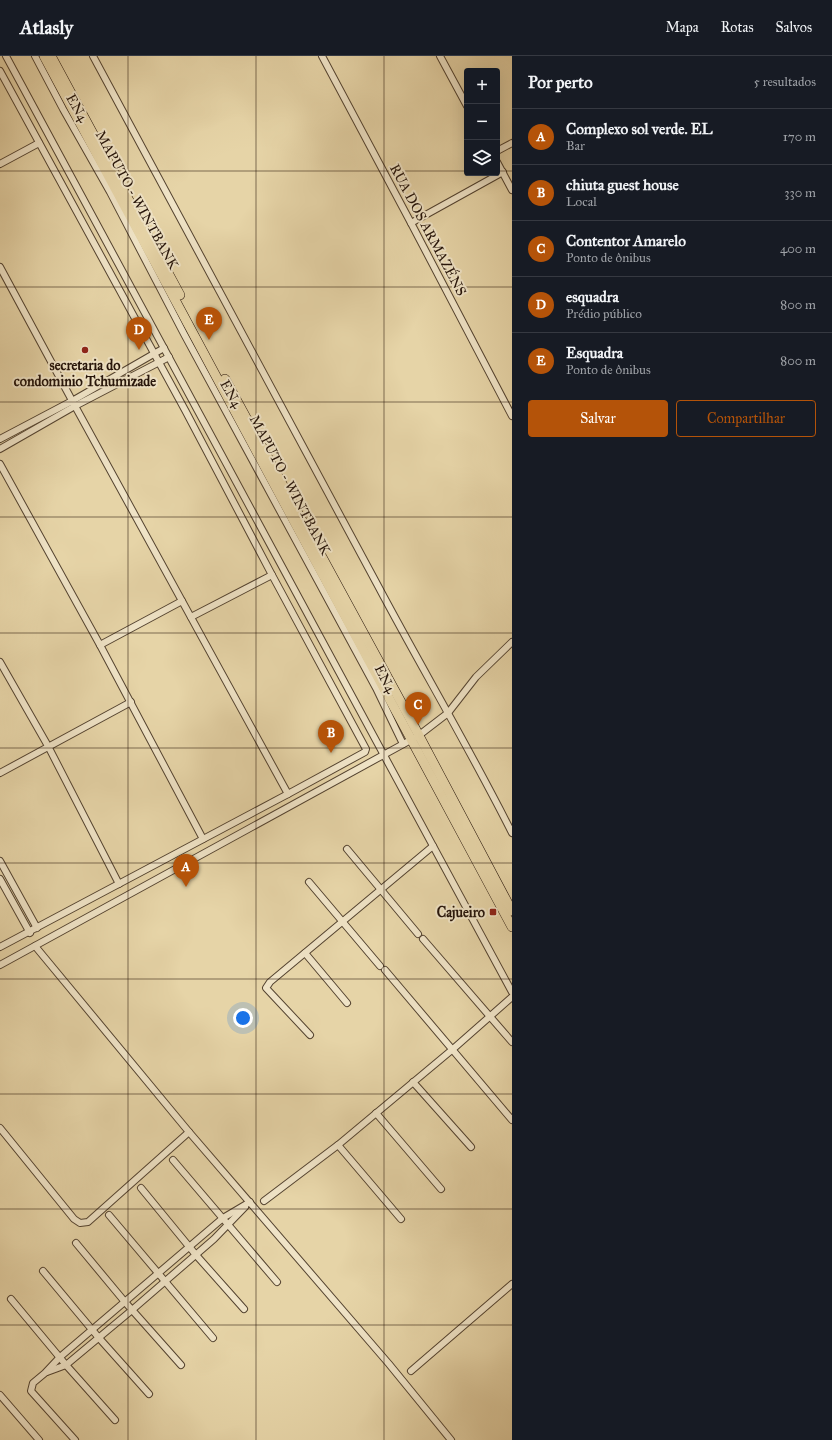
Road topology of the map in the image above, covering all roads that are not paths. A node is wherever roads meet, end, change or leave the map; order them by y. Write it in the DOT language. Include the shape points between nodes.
graph roads {
  1 [pos="6,56"];
  2 [pos="35,56"];
  3 [pos="44,56"];
  4 [pos="51,56"];
  5 [pos="93,56"];
  6 [pos="322,56"];
  7 [pos="440,56"];
  8 [pos="0,70"];
  9 [pos="466,104"];
  10 [pos="39,143"];
  11 [pos="512,143"];
  12 [pos="500,149"];
  13 [pos="0,164"];
  14 [pos="500,167"];
  15 [pos="503,172"];
  16 [pos="512,190"];
  17 [pos="411,223"];
  18 [pos="0,267"];
  19 [pos="164,348"];
  20 [pos="154,353"];
  21 [pos="169,357"];
  22 [pos="159,361"];
  23 [pos="73,404"];
  24 [pos="512,416"];
  25 [pos="0,440"];
  26 [pos="0,449"];
  27 [pos="0,464"];
  28 [pos="272,575"];
  29 [pos="182,601"];
  30 [pos="191,617"];
  31 [pos="512,642"];
  32 [pos="100,645"];
  33 [pos="0,662"];
  34 [pos="130,702"];
  35 [pos="448,712"];
  36 [pos="415,738"];
  37 [pos="403,744"];
  38 [pos="48,746"];
  39 [pos="384,755"];
  40 [pos="0,772"];
  41 [pos="288,794"];
  42 [pos="512,833"];
  43 [pos="203,839"];
  44 [pos="433,846"];
  45 [pos="347,849"];
  46 [pos="0,861"];
  47 [pos="0,879"];
  48 [pos="309,882"];
  49 [pos="119,884"];
  50 [pos="380,889"];
  51 [pos="512,911"];
  52 [pos="343,921"];
  53 [pos="512,927"];
  54 [pos="37,928"];
  55 [pos="30,933"];
  56 [pos="418,934"];
  57 [pos="423,940"];
  58 [pos="35,946"];
  59 [pos="0,947"];
  60 [pos="305,953"];
  61 [pos="0,965"];
  62 [pos="512,992"];
  63 [pos="512,997"];
  64 [pos="347,1003"];
  65 [pos="490,1016"];
  66 [pos="310,1036"];
  67 [pos="512,1042"];
  68 [pos="453,1049"];
  69 [pos="413,1082"];
  70 [pos="376,1113"];
  71 [pos="512,1120"];
  72 [pos="0,1128"];
  73 [pos="190,1132"];
  74 [pos="338,1145"];
  75 [pos="472,1147"];
  76 [pos="173,1160"];
  77 [pos="141,1188"];
  78 [pos="441,1189"];
  79 [pos="264,1201"];
  80 [pos="250,1202"];
  81 [pos="109,1216"];
  82 [pos="222,1218"];
  83 [pos="401,1219"];
  84 [pos="228,1226"];
  85 [pos="76,1243"];
  86 [pos="190,1246"];
  87 [pos="196,1255"];
  88 [pos="43,1271"];
  89 [pos="157,1274"];
  90 [pos="165,1281"];
  91 [pos="277,1282"];
  92 [pos="512,1284"];
  93 [pos="11,1299"];
  94 [pos="125,1302"];
  95 [pos="244,1309"];
  96 [pos="132,1310"];
  97 [pos="92,1330"];
  98 [pos="99,1338"];
  99 [pos="213,1338"];
  100 [pos="60,1357"];
  101 [pos="66,1365"];
  102 [pos="181,1365"];
  103 [pos="411,1371"];
  104 [pos="45,1373"];
  105 [pos="148,1394"];
  106 [pos="0,1395"];
  107 [pos="115,1420"];
  108 [pos="39,1440"];
  109 [pos="75,1440"];
  110 [pos="451,1440"];
  1 -- 19 [label="street"];
  2 -- 37 [label="street, EN4" via="376,688"];
  3 -- 36 [label="highway, MAPUTO - WINTBANK"];
  4 -- 36 [label="highway, MAPUTO - WINTBANK"];
  5 -- 35 [label="street"];
  6 -- 17 [label="street, RUA DOS ARMAZÉNS"];
  7 -- 9 [label="street"];
  8 -- 10 [label="street"];
  10 -- 13 [label="street"];
  10 -- 20 [label="street"];
  11 -- 12 [label="street"];
  14 -- 15 [label="street"];
  15 -- 16 [label="street"];
  15 -- 17 [label="street"];
  17 -- 24 [label="street, RUA DOS ARMAZÉNS"];
  18 -- 23 [label="street"];
  19 -- 20 [label="street"];
  19 -- 21 [label="street"];
  20 -- 22 [label="street"];
  20 -- 23 [label="street"];
  21 -- 22 [label="street"];
  21 -- 39 [label="street"];
  22 -- 23 [label="street"];
  22 -- 28 [label="street"];
  23 -- 25 [label="street"];
  23 -- 26 [label="street"];
  23 -- 29 [label="street"];
  27 -- 32 [label="street"];
  28 -- 30 [label="street"];
  28 -- 41 [label="street" via="366,749 365,752"];
  29 -- 30 [label="street"];
  29 -- 32 [label="street"];
  30 -- 41 [label="street"];
  31 -- 35 [label="street" via="476,677"];
  32 -- 34 [label="street"];
  33 -- 38 [label="street"];
  34 -- 38 [label="street"];
  34 -- 43 [label="street"];
  35 -- 36 [label="street"];
  35 -- 42 [label="street"];
  36 -- 37 [label="street"];
  36 -- 51 [label="highway, MAPUTO - WINTBANK"];
  36 -- 53 [label="highway, MAPUTO - WINTBANK"];
  37 -- 39 [label="street"];
  38 -- 40 [label="street"];
  38 -- 49 [label="street"];
  39 -- 44 [label="street"];
  39 -- 58 [label="street"];
  41 -- 43 [label="street"];
  43 -- 49 [label="street"];
  44 -- 50 [label="street"];
  44 -- 62 [label="street"];
  45 -- 50 [label="street"];
  46 -- 54 [label="street"];
  47 -- 55 [label="street"];
  48 -- 52 [label="street"];
  49 -- 54 [label="street"];
  50 -- 52 [label="street"];
  50 -- 56 [label="street"];
  52 -- 60 [label="street"];
  52 -- 68 [label="street"];
  54 -- 55 [label="street"];
  55 -- 59 [label="street"];
  57 -- 65 [label="street"];
  58 -- 61 [label="street"];
  58 -- 73 [label="street"];
  60 -- 64 [label="street"];
  60 -- 66 [label="street" via="266,988"];
  63 -- 65 [label="street"];
  65 -- 67 [label="street"];
  65 -- 68 [label="street"];
  68 -- 69 [label="street"];
  68 -- 71 [label="street"];
  69 -- 70 [label="street"];
  69 -- 75 [label="street"];
  70 -- 74 [label="street"];
  70 -- 78 [label="street"];
  72 -- 73 [label="street" via="74,1219 80,1223 88,1222"];
  73 -- 80 [label="street"];
  74 -- 79 [label="street"];
  74 -- 83 [label="street"];
  76 -- 82 [label="street"];
  77 -- 86 [label="street"];
  80 -- 82 [label="street"];
  80 -- 84 [label="street"];
  80 -- 110 [label="street"];
  81 -- 89 [label="street"];
  82 -- 84 [label="street"];
  82 -- 86 [label="street"];
  84 -- 87 [label="street"];
  84 -- 91 [label="street"];
  85 -- 94 [label="street"];
  86 -- 87 [label="street"];
  86 -- 89 [label="street"];
  87 -- 90 [label="street"];
  87 -- 95 [label="street"];
  88 -- 97 [label="street"];
  89 -- 90 [label="street"];
  89 -- 94 [label="street"];
  90 -- 96 [label="street"];
  90 -- 99 [label="street"];
  92 -- 103 [label="street"];
  93 -- 100 [label="street"];
  94 -- 96 [label="street"];
  94 -- 97 [label="street"];
  96 -- 98 [label="street"];
  96 -- 102 [label="street"];
  97 -- 98 [label="street"];
  97 -- 100 [label="street"];
  98 -- 101 [label="street"];
  98 -- 105 [label="street"];
  100 -- 101 [label="street"];
  100 -- 104 [label="street"];
  101 -- 104 [label="street"];
  101 -- 107 [label="street"];
  104 -- 109 [label="street" via="33,1383 31,1390"];
  106 -- 108 [label="street"];
}
